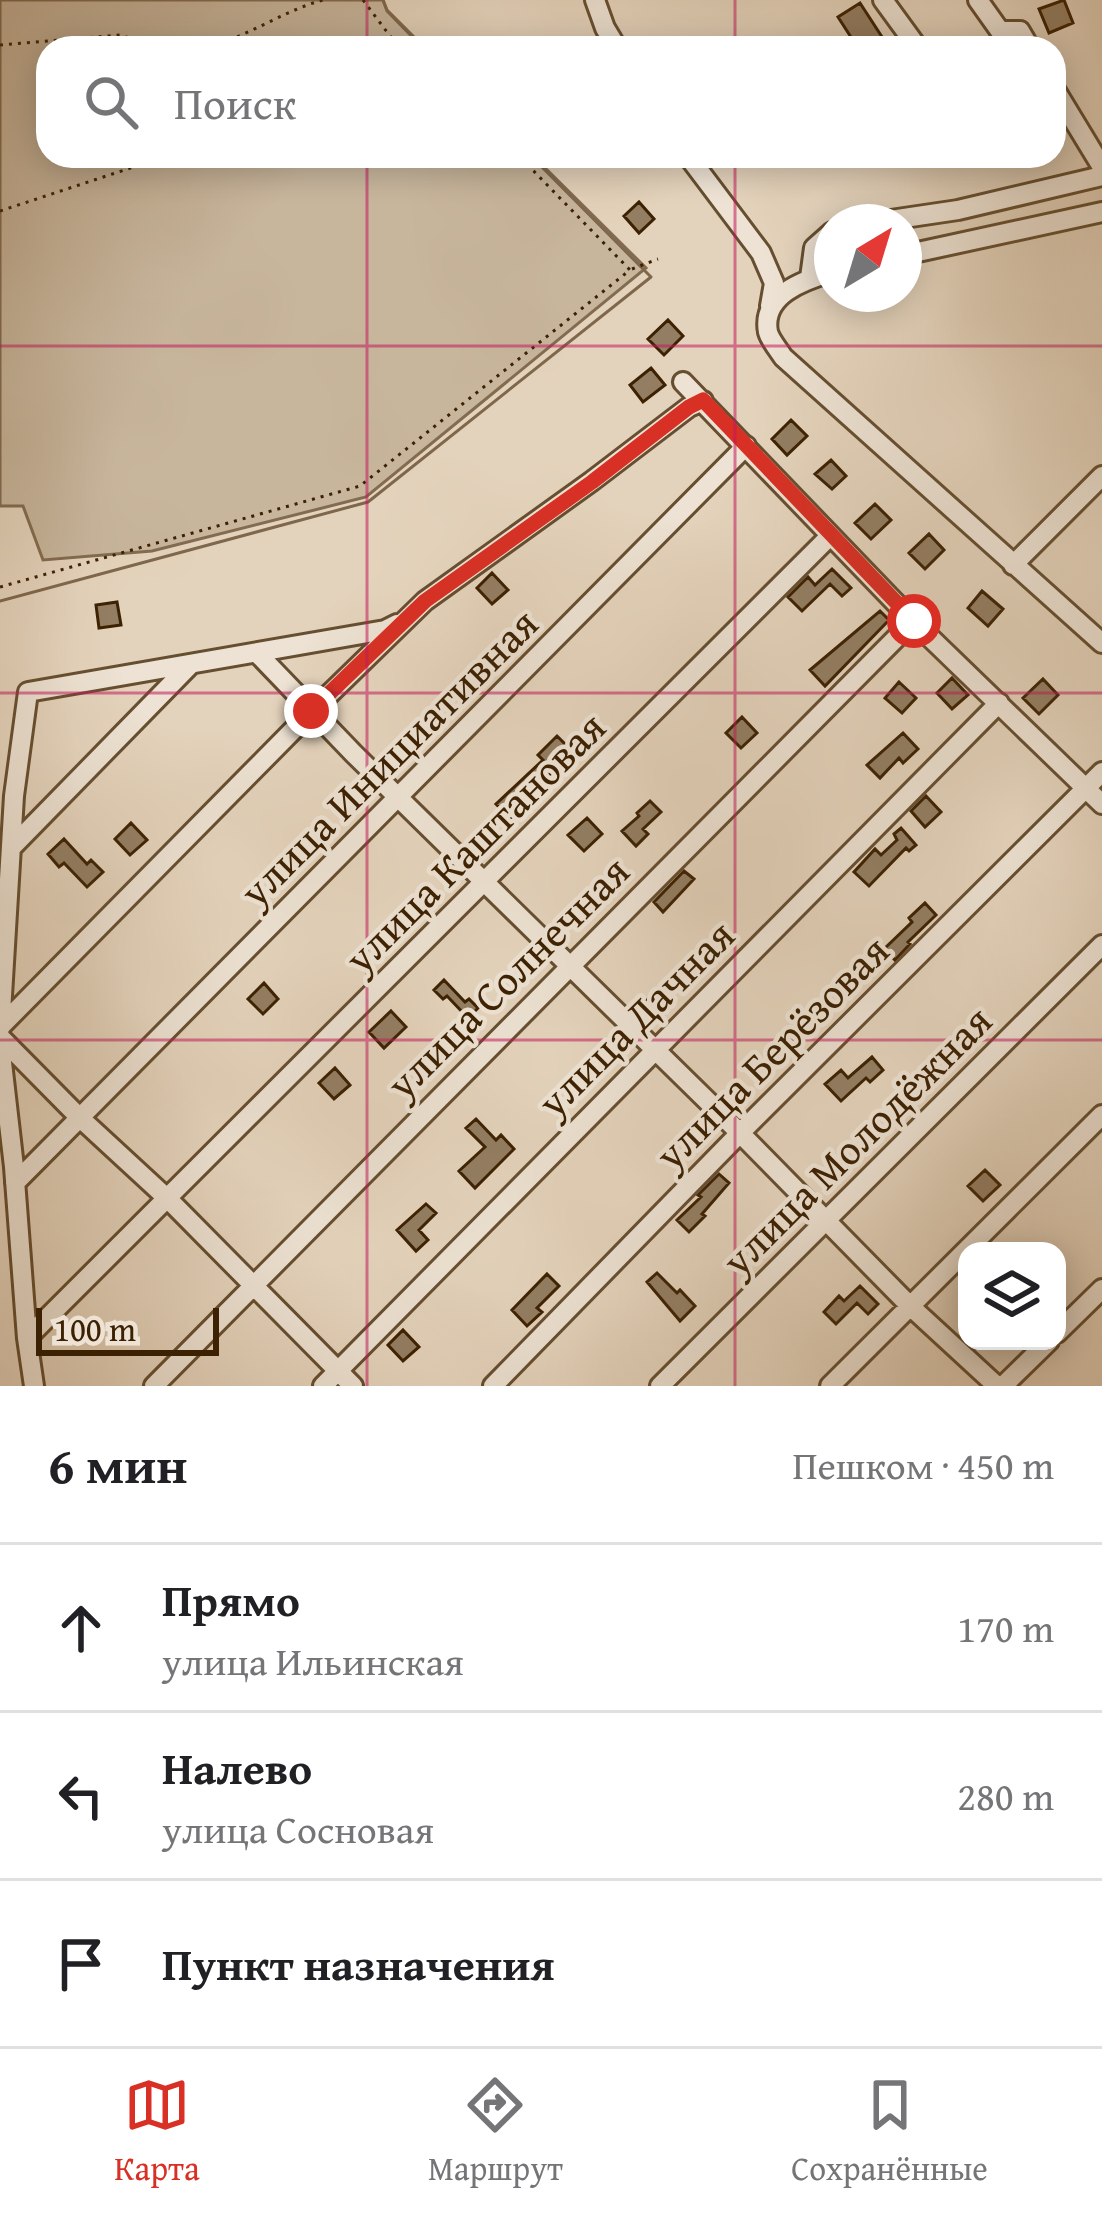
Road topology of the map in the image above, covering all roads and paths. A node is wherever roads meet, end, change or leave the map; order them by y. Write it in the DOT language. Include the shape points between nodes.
graph roads {
  1 [pos="323,0"];
  2 [pos="363,0"];
  3 [pos="595,0"];
  4 [pos="883,0"];
  5 [pos="978,0"];
  6 [pos="235,36"];
  7 [pos="390,36"];
  8 [pos="610,36"];
  9 [pos="909,36"];
  10 [pos="1023,36"];
  11 [pos="36,42"];
  12 [pos="0,45"];
  13 [pos="1066,109"];
  14 [pos="130,168"];
  15 [pos="531,168"];
  16 [pos="697,168"];
  17 [pos="1102,171"];
  18 [pos="0,211"];
  19 [pos="1102,212"];
  20 [pos="922,215"];
  21 [pos="814,248"];
  22 [pos="922,251"];
  23 [pos="658,259"];
  24 [pos="631,270"];
  25 [pos="814,277"];
  26 [pos="810,278"];
  27 [pos="769,311"];
  28 [pos="683,382"];
  29 [pos="703,400"];
  30 [pos="746,446"];
  31 [pos="1102,476"];
  32 [pos="830,536"];
  33 [pos="1013,566"];
  34 [pos="0,586"];
  35 [pos="407,620"];
  36 [pos="914,621"];
  37 [pos="1102,643"];
  38 [pos="256,653"];
  39 [pos="190,664"];
  40 [pos="999,703"];
  41 [pos="311,711"];
  42 [pos="9,765"];
  43 [pos="1102,772"];
  44 [pos="1085,788"];
  45 [pos="400,796"];
  46 [pos="1102,804"];
  47 [pos="13,846"];
  48 [pos="485,881"];
  49 [pos="1102,945"];
  50 [pos="569,965"];
  51 [pos="0,1035"];
  52 [pos="654,1049"];
  53 [pos="1102,1115"];
  54 [pos="80,1117"];
  55 [pos="740,1133"];
  56 [pos="15,1183"];
  57 [pos="169,1200"];
  58 [pos="827,1219"];
  59 [pos="254,1286"];
  60 [pos="1102,1289"];
  61 [pos="910,1306"];
  62 [pos="1066,1324"];
  63 [pos="27,1338"];
  64 [pos="1038,1350"];
  65 [pos="338,1371"];
  66 [pos="34,1386"];
  67 [pos="154,1386"];
  68 [pos="322,1386"];
  69 [pos="353,1386"];
  70 [pos="493,1386"];
  71 [pos="660,1386"];
  72 [pos="830,1386"];
  73 [pos="1000,1386"];
  1 -- 6 [label="path"];
  2 -- 7 [label="path"];
  3 -- 8 [label="street"];
  4 -- 9 [label="street"];
  5 -- 10 [label="street" via="1000,31"];
  11 -- 12 [label="path"];
  13 -- 17 [label="street"];
  14 -- 18 [label="path"];
  15 -- 24 [label="path"];
  16 -- 27 [label="street" via="761,253 774,283"];
  17 -- 20 [label="street"];
  19 -- 22 [label="street"];
  21 -- 26 [label="street"];
  23 -- 24 [label="path"];
  24 -- 34 [label="path" via="359,486"];
  25 -- 26 [label="street"];
  26 -- 27 [label="street" via="784,291"];
  27 -- 33 [label="street" via="768,335 783,357"];
  28 -- 29 [label="street"];
  29 -- 30 [label="street"];
  29 -- 35 [label="street"];
  30 -- 32 [label="street"];
  30 -- 45 [label="street, улица Инициативная"];
  31 -- 33 [label="street"];
  32 -- 36 [label="street"];
  32 -- 48 [label="street, улица Каштановая"];
  33 -- 37 [label="street"];
  35 -- 38 [label="street"];
  35 -- 41 [label="street"];
  36 -- 40 [label="street"];
  36 -- 50 [label="street, улица Солнечная"];
  38 -- 39 [label="street"];
  38 -- 41 [label="street"];
  39 -- 42 [label="street" via="28,692"];
  39 -- 47 [label="street"];
  40 -- 44 [label="street"];
  40 -- 52 [label="street, улица Дачная"];
  41 -- 45 [label="street"];
  41 -- 51 [label="street"];
  42 -- 47 [label="street"];
  43 -- 44 [label="street, улица Берёзовая"];
  44 -- 46 [label="street"];
  44 -- 55 [label="street, улица Берёзовая"];
  45 -- 48 [label="street"];
  45 -- 54 [label="street, улица Инициативная"];
  47 -- 51 [label="street"];
  48 -- 50 [label="street"];
  48 -- 57 [label="street, улица Каштановая"];
  49 -- 58 [label="street, улица Молодёжная"];
  50 -- 52 [label="street"];
  50 -- 59 [label="street, улица Солнечная"];
  51 -- 54 [label="street"];
  51 -- 56 [label="street"];
  52 -- 55 [label="street"];
  52 -- 65 [label="street, улица Дачная"];
  53 -- 61 [label="street"];
  54 -- 56 [label="street, улица Инициативная"];
  54 -- 57 [label="street"];
  55 -- 58 [label="street"];
  55 -- 70 [label="street, улица Берёзовая"];
  56 -- 63 [label="street"];
  57 -- 59 [label="street"];
  57 -- 63 [label="street, улица Каштановая"];
  58 -- 61 [label="street"];
  58 -- 71 [label="street, улица Молодёжная"];
  59 -- 65 [label="street"];
  59 -- 67 [label="street, улица Солнечная"];
  60 -- 62 [label="street"];
  61 -- 72 [label="street"];
  61 -- 73 [label="street"];
  63 -- 66 [label="street"];
  64 -- 73 [label="street"];
  65 -- 68 [label="street, улица Дачная"];
  65 -- 69 [label="street"];
}
